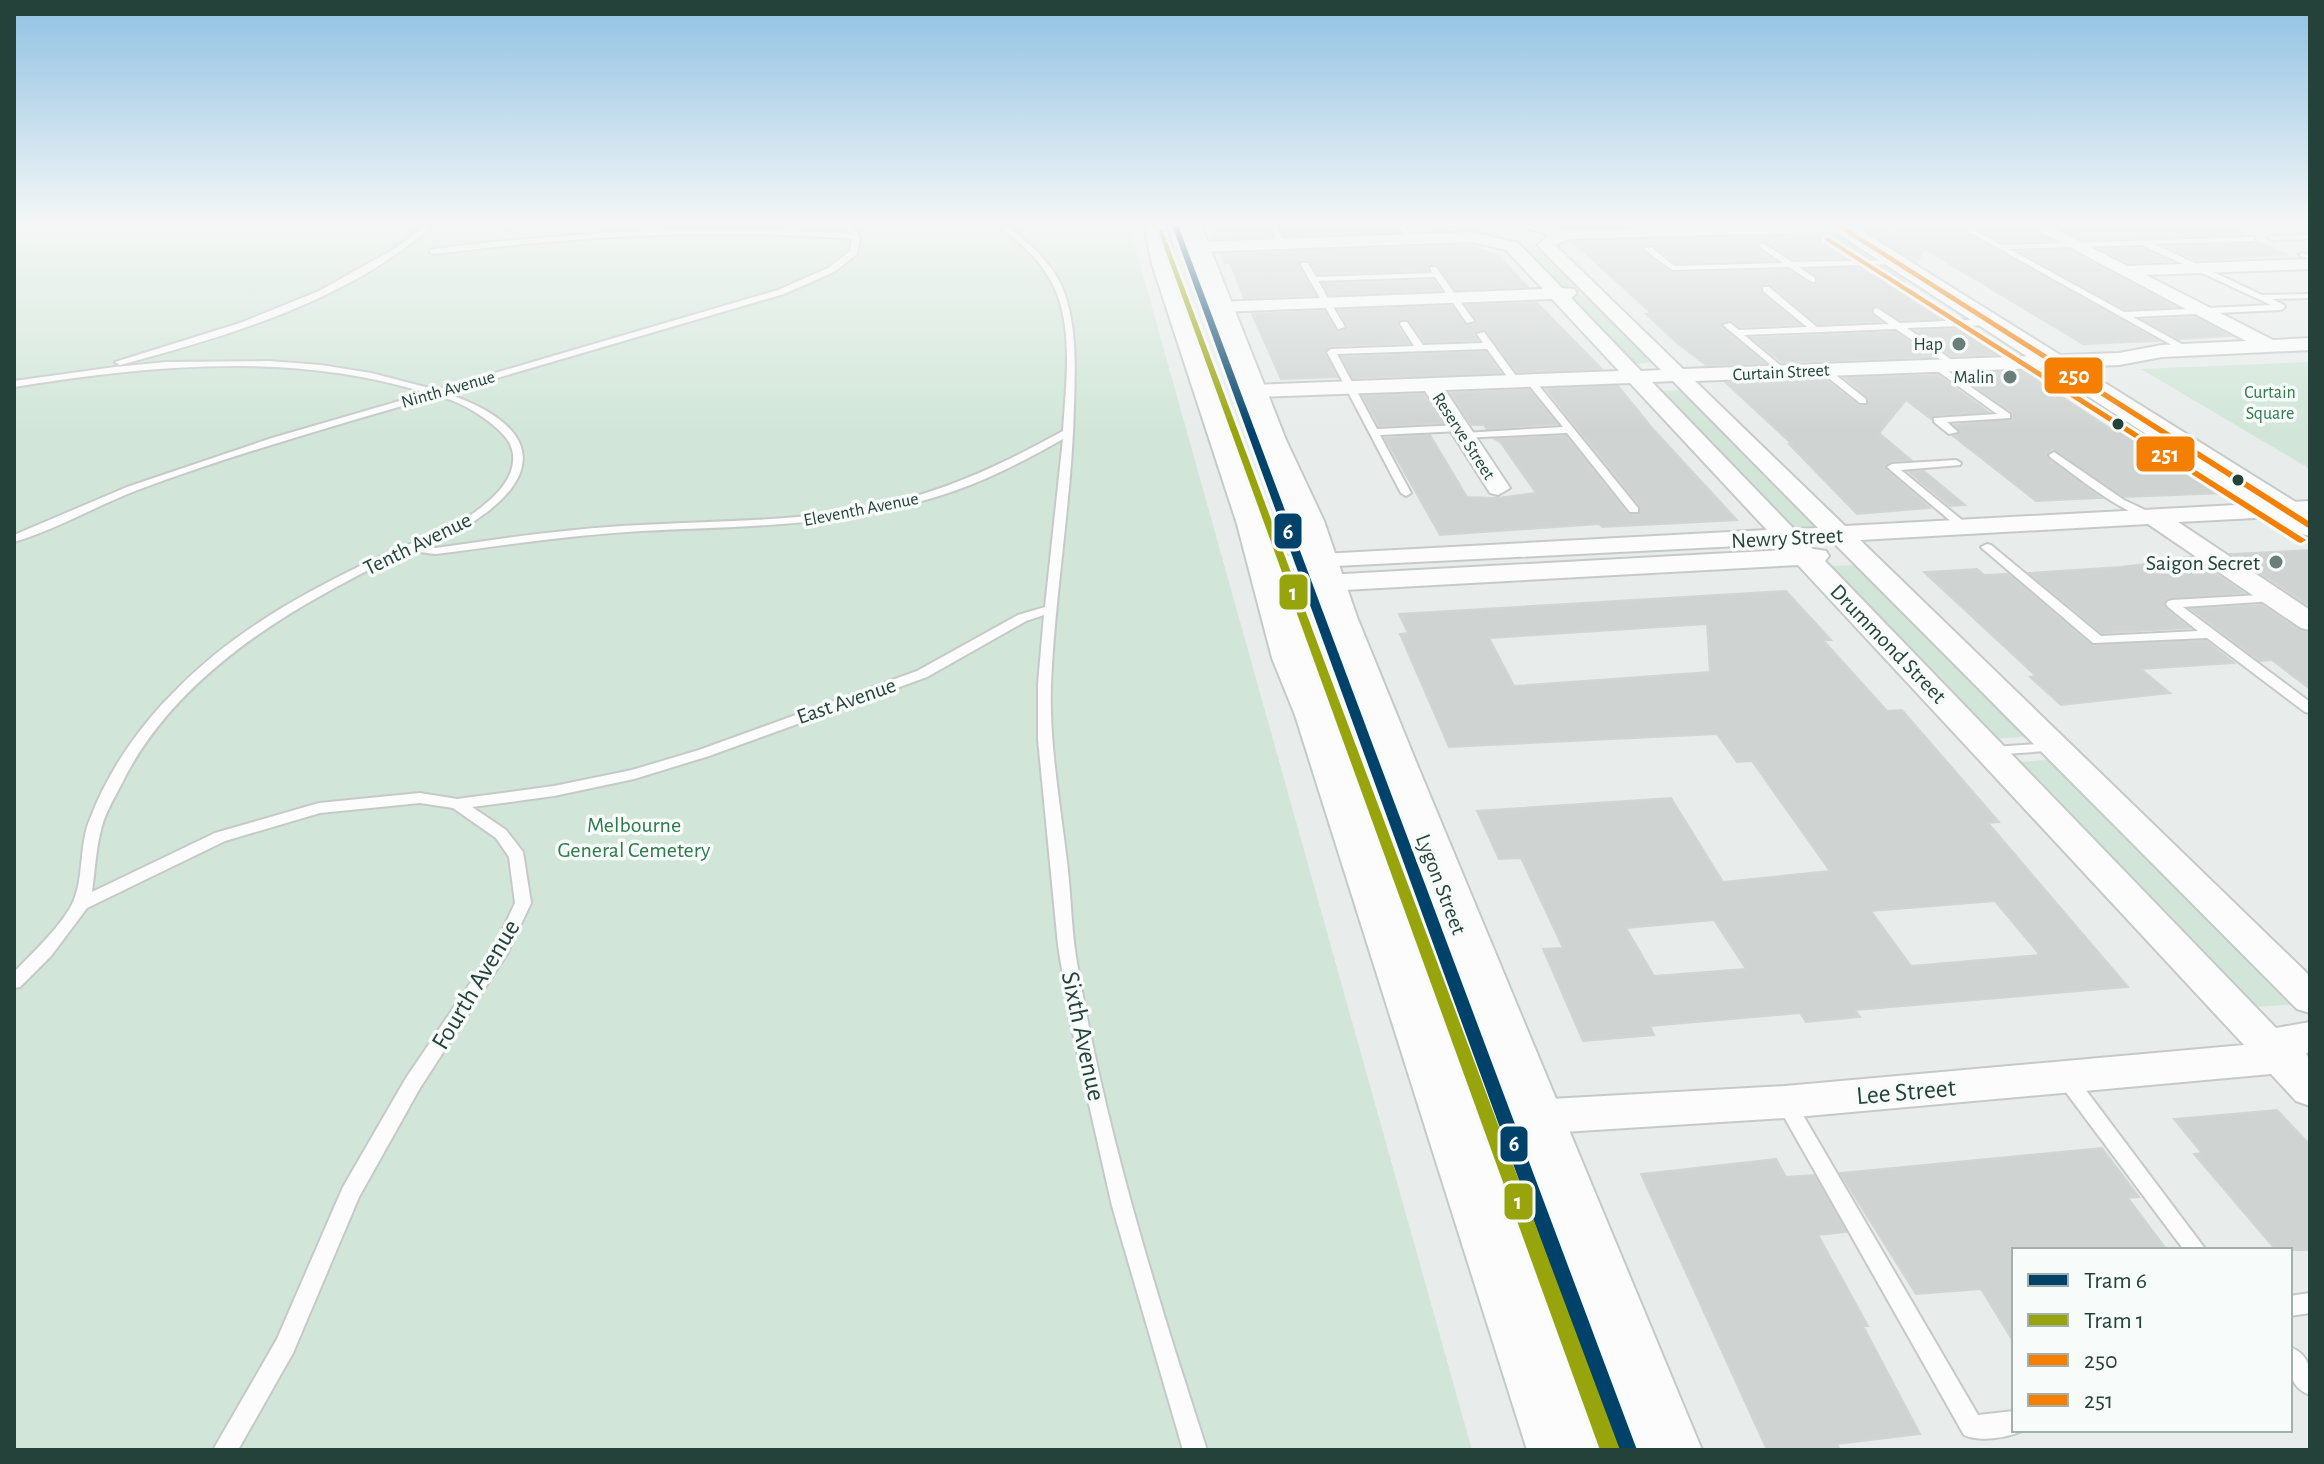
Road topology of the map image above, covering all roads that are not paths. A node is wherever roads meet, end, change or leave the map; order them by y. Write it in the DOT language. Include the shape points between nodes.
graph roads {
  1 [pos="319,293"];
  2 [pos="776,293"];
  3 [pos="1059,293"];
  4 [pos="1177,293"];
  5 [pos="1213,293"];
  6 [pos="1321,293"];
  7 [pos="1451,293"];
  8 [pos="1549,293"];
  9 [pos="1556,293"];
  10 [pos="1596,293"];
  11 [pos="1771,293"];
  12 [pos="1943,293"];
  13 [pos="1960,293"];
  14 [pos="2084,293"];
  15 [pos="2167,293"];
  16 [pos="2253,293"];
  17 [pos="2310,296"];
  18 [pos="2261,297"];
  19 [pos="1454,298"];
  20 [pos="1327,303"];
  21 [pos="1218,307"];
  22 [pos="1182,308"];
  23 [pos="1877,311"];
  24 [pos="2201,311"];
  25 [pos="2123,315"];
  26 [pos="1470,321"];
  27 [pos="1989,322"];
  28 [pos="1404,324"];
  29 [pos="1727,325"];
  30 [pos="1341,327"];
  31 [pos="1900,327"];
  32 [pos="1816,330"];
  33 [pos="1735,333"];
  34 [pos="1481,334"];
  35 [pos="2310,344"];
  36 [pos="1488,346"];
  37 [pos="2270,346"];
  38 [pos="1420,348"];
  39 [pos="2186,350"];
  40 [pos="2066,361"];
  41 [pos="1944,365"];
  42 [pos="1824,370"];
  43 [pos="1783,372"];
  44 [pos="74,374"];
  45 [pos="1634,376"];
  46 [pos="1679,376"];
  47 [pos="1522,379"];
  48 [pos="1430,383"];
  49 [pos="14,384"];
  50 [pos="1349,387"];
  51 [pos="1252,391"];
  52 [pos="435,392"];
  53 [pos="1211,393"];
  54 [pos="1863,401"];
  55 [pos="1570,430"];
  56 [pos="1070,431"];
  57 [pos="1373,432"];
  58 [pos="1462,432"];
  59 [pos="1953,432"];
  60 [pos="2054,455"];
  61 [pos="1956,463"];
  62 [pos="1498,488"];
  63 [pos="1406,493"];
  64 [pos="1634,510"];
  65 [pos="2305,515"];
  66 [pos="2154,517"];
  67 [pos="1964,527"];
  68 [pos="1840,534"];
  69 [pos="2183,536"];
  70 [pos="1786,537"];
  71 [pos="14,539"];
  72 [pos="1987,547"];
  73 [pos="410,548"];
  74 [pos="1860,554"];
  75 [pos="1806,557"];
  76 [pos="1323,572"];
  77 [pos="1268,575"];
  78 [pos="2274,597"];
  79 [pos="1050,609"];
  80 [pos="2310,622"];
  81 [pos="2210,634"];
  82 [pos="2310,709"];
  83 [pos="2056,746"];
  84 [pos="1991,751"];
  85 [pos="457,804"];
  86 [pos="81,904"];
  87 [pos="14,982"];
  88 [pos="2310,999"];
  89 [pos="2300,1055"];
  90 [pos="2066,1077"];
  91 [pos="2310,1090"];
  92 [pos="1785,1102"];
  93 [pos="1532,1117"];
  94 [pos="1453,1123"];
  95 [pos="2194,1248"];
  96 [pos="2292,1361"];
  97 [pos="2310,1384"];
  98 [pos="2012,1423"];
  99 [pos="225,1450"];
  100 [pos="1195,1450"];
  101 [pos="1562,1450"];
  102 [pos="1667,1450"];
  1 -- 44 [label="lane, Tenth Avenue" via="209,338"];
  2 -- 52 [label="lane, Ninth Avenue"];
  3 -- 56 [label="lane" via="1070,348"];
  4 -- 22 [label="street"];
  5 -- 21 [label="street, Lygon Street"];
  6 -- 20 [label="lane"];
  7 -- 19 [label="lane"];
  8 -- 19 [label="street"];
  9 -- 45 [label="street, Drummond Street"];
  10 -- 46 [label="street, Drummond Street"];
  11 -- 32 [label="lane"];
  12 -- 27 [label="street"];
  13 -- 40 [label="street"];
  14 -- 25 [label="lane"];
  15 -- 24 [label="street"];
  16 -- 18 [label="lane"];
  17 -- 18 [label="lane"];
  18 -- 24 [label="lane" via="2281,307"];
  19 -- 20 [label="street"];
  19 -- 26 [label="lane"];
  20 -- 21 [label="street"];
  20 -- 30 [label="lane"];
  21 -- 22 [label="street"];
  21 -- 51 [label="street, Lygon Street"];
  22 -- 53 [label="street"];
  23 -- 31 [label="lane"];
  24 -- 25 [label="lane"];
  24 -- 37 [label="street"];
  25 -- 39 [label="lane"];
  27 -- 31 [label="lane"];
  27 -- 40 [label="street"];
  28 -- 38 [label="lane"];
  29 -- 33 [label="lane"];
  31 -- 32 [label="lane"];
  31 -- 41 [label="lane"];
  32 -- 33 [label="lane"];
  33 -- 43 [label="lane"];
  34 -- 36 [label="lane"];
  35 -- 37 [label="street, Curtain Street"];
  36 -- 38 [label="lane"];
  36 -- 47 [label="lane"];
  37 -- 39 [label="street, Curtain Street"];
  38 -- 50 [label="lane" via="1331,352"];
  39 -- 40 [label="street, Curtain Street"];
  40 -- 41 [label="street, Curtain Street"];
  40 -- 65 [label="street"];
  41 -- 42 [label="street, Curtain Street"];
  41 -- 59 [label="lane" via="2007,416 1937,420"];
  42 -- 43 [label="street, Curtain Street"];
  42 -- 54 [label="lane"];
  43 -- 46 [label="street, Curtain Street"];
  44 -- 49 [label="lane, Tenth Avenue"];
  44 -- 52 [label="lane, Tenth Avenue" via="166,365 262,364 359,374"];
  45 -- 46 [label="street, Curtain Street"];
  45 -- 47 [label="street, Curtain Street"];
  45 -- 70 [label="street, Drummond Street"];
  46 -- 68 [label="street, Drummond Street"];
  47 -- 48 [label="street, Curtain Street"];
  47 -- 55 [label="lane"];
  48 -- 50 [label="street, Curtain Street"];
  48 -- 58 [label="street, Reserve Street"];
  50 -- 51 [label="street, Curtain Street"];
  50 -- 57 [label="lane"];
  51 -- 53 [label="street"];
  51 -- 76 [label="street, Lygon Street" via="1303,509"];
  52 -- 71 [label="lane, Ninth Avenue" via="131,489"];
  52 -- 73 [label="lane, Tenth Avenue" via="488,415 514,439 517,470 498,499 460,526"];
  53 -- 77 [label="street"];
  55 -- 58 [label="lane"];
  55 -- 64 [label="lane"];
  56 -- 73 [label="lane, Eleventh Avenue" via="937,494 836,516 774,525 535,536 436,551"];
  56 -- 79 [label="lane"];
  57 -- 58 [label="lane"];
  57 -- 63 [label="lane"];
  58 -- 62 [label="street, Reserve Street"];
  60 -- 66 [label="lane" via="2120,502"];
  61 -- 67 [label="lane" via="1892,467"];
  65 -- 66 [label="street, Newry Street"];
  65 -- 69 [label="street, Newry Street"];
  66 -- 67 [label="street, Newry Street"];
  66 -- 69 [label="street"];
  67 -- 68 [label="street, Newry Street"];
  68 -- 70 [label="street, Newry Street"];
  68 -- 74 [label="street, Drummond Street"];
  69 -- 72 [label="street, Newry Street"];
  69 -- 78 [label="street"];
  70 -- 75 [label="street, Drummond Street"];
  70 -- 76 [label="street, Newry Street"];
  72 -- 74 [label="street, Newry Street"];
  72 -- 81 [label="lane" via="2098,640"];
  73 -- 86 [label="lane, Tenth Avenue" via="332,584 259,627 174,697 130,755 97,818"];
  74 -- 75 [label="street, Newry Street"];
  74 -- 83 [label="street, Drummond Street"];
  75 -- 76 [label="street, Newry Street"];
  75 -- 84 [label="street, Drummond Street"];
  76 -- 77 [label="street"];
  76 -- 93 [label="street, Lygon Street"];
  77 -- 94 [label="street"];
  78 -- 80 [label="street"];
  78 -- 81 [label="lane" via="2172,604"];
  79 -- 85 [label="lane, East Avenue" via="1022,618 922,674 704,753 554,791"];
  79 -- 100 [label="lane, Sixth Avenue" via="1044,724 1067,955 1096,1099 1140,1271"];
  81 -- 82 [label="lane"];
  83 -- 84 [label="lane"];
  83 -- 88 [label="street, Drummond Street"];
  84 -- 89 [label="street, Drummond Street"];
  85 -- 86 [label="lane, Fourth Avenue" via="420,798 319,808 220,837"];
  85 -- 99 [label="lane, Fourth Avenue" via="501,834 517,856 523,903 501,950 413,1083 350,1193 285,1346"];
  86 -- 87 [label="lane, Fourth Avenue"];
  89 -- 90 [label="street, Lee Street"];
  89 -- 91 [label="street, Drummond Street"];
  90 -- 92 [label="street, Lee Street"];
  90 -- 95 [label="lane"];
  92 -- 93 [label="street, Lee Street"];
  92 -- 98 [label="lane" via="1972,1427"];
  93 -- 94 [label="street"];
  93 -- 102 [label="street, Lygon Street"];
  94 -- 101 [label="street"];
  96 -- 97 [label="lane"];
}
